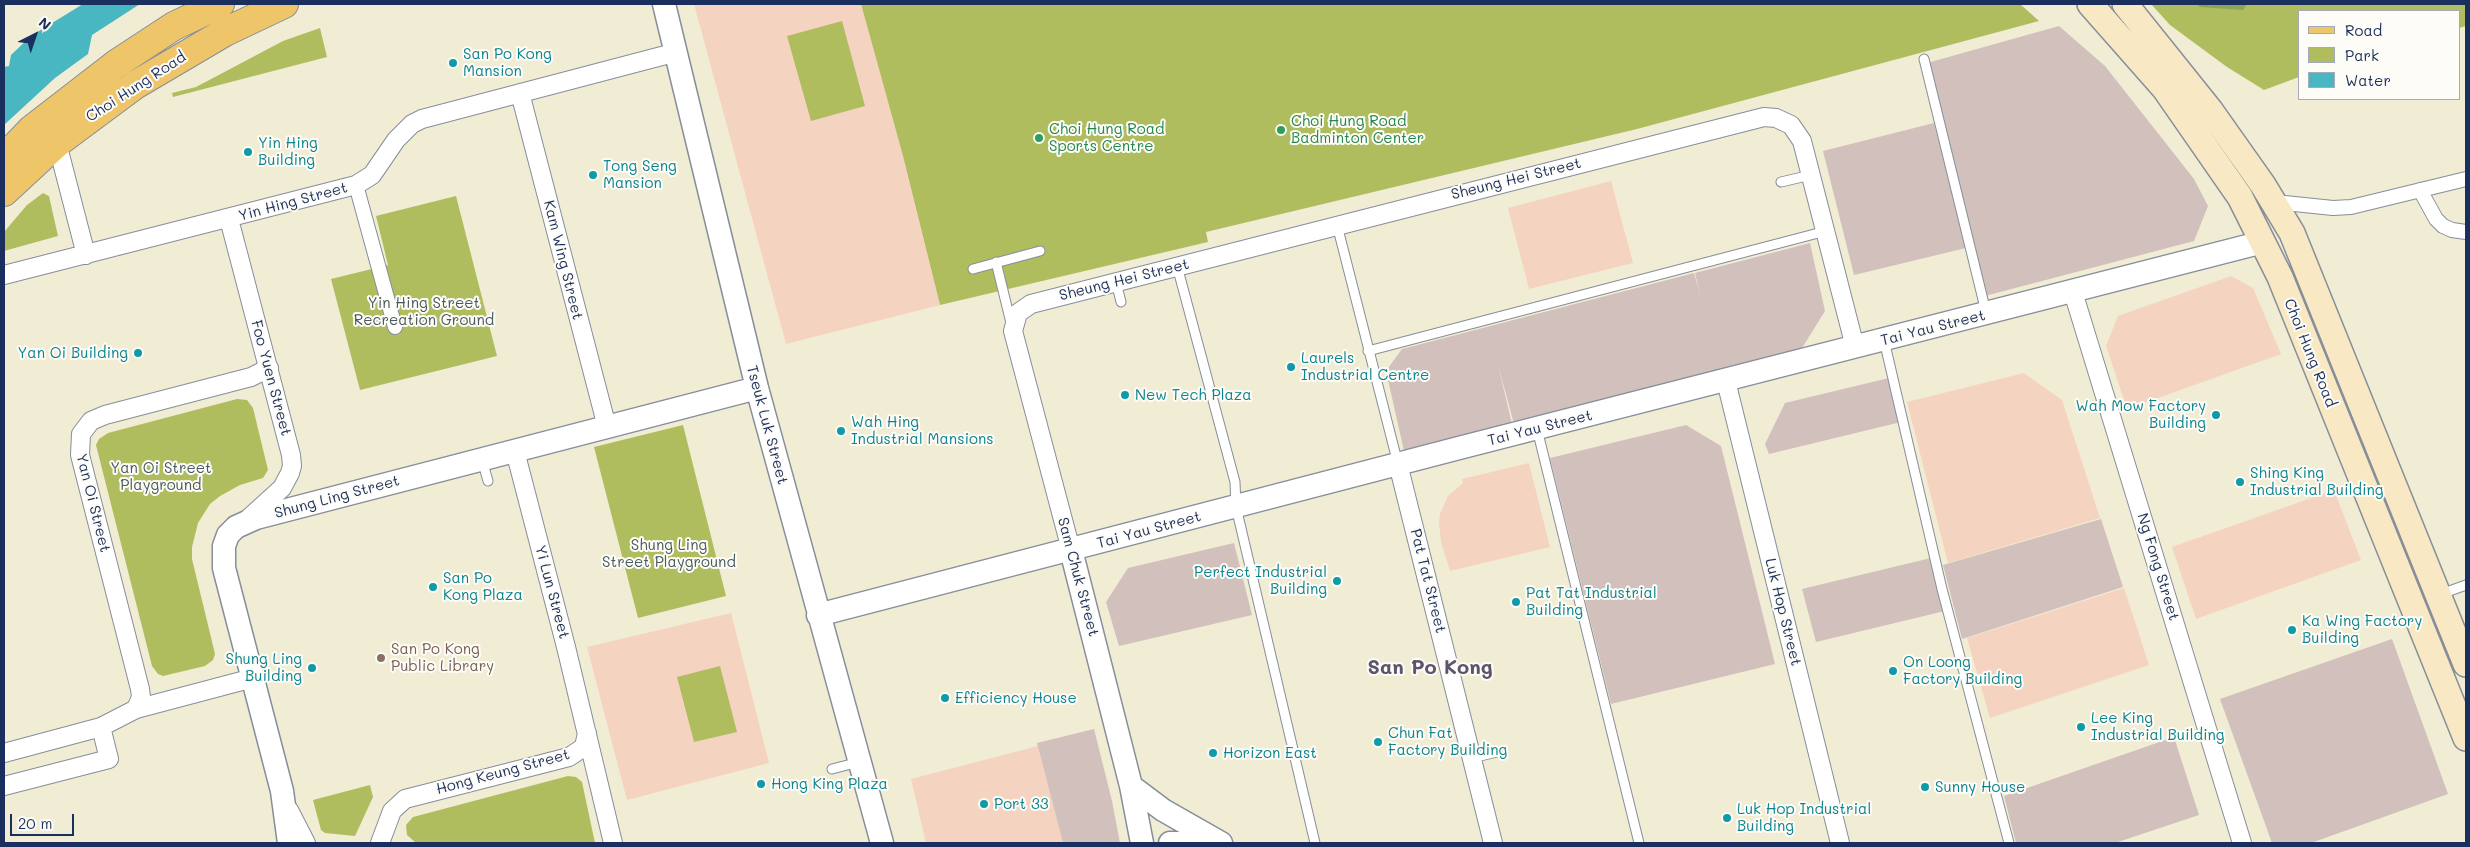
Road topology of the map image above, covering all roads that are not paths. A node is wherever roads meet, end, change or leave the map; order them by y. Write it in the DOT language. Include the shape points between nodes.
graph roads {
  1 [pos="220,4"];
  2 [pos="284,4"];
  3 [pos="664,4"];
  4 [pos="2090,4"];
  5 [pos="2125,4"];
  6 [pos="677,52"];
  7 [pos="1924,60"];
  8 [pos="520,93"];
  9 [pos="57,143"];
  10 [pos="4,158"];
  11 [pos="1812,175"];
  12 [pos="2466,179"];
  13 [pos="1781,182"];
  14 [pos="356,185"];
  15 [pos="2420,190"];
  16 [pos="4,192"];
  17 [pos="2275,202"];
  18 [pos="229,219"];
  19 [pos="1337,225"];
  20 [pos="1826,231"];
  21 [pos="2466,232"];
  22 [pos="2263,242"];
  23 [pos="1040,251"];
  24 [pos="86,255"];
  25 [pos="996,262"];
  26 [pos="1178,266"];
  27 [pos="973,269"];
  28 [pos="4,275"];
  29 [pos="1116,282"];
  30 [pos="2073,292"];
  31 [pos="1122,302"];
  32 [pos="1987,314"];
  33 [pos="395,328"];
  34 [pos="1013,331"];
  35 [pos="1884,340"];
  36 [pos="1855,347"];
  37 [pos="1368,351"];
  38 [pos="269,368"];
  39 [pos="1726,381"];
  40 [pos="757,388"];
  41 [pos="607,426"];
  42 [pos="1536,429"];
  43 [pos="515,451"];
  44 [pos="482,460"];
  45 [pos="1398,464"];
  46 [pos="488,482"];
  47 [pos="1236,507"];
  48 [pos="245,522"];
  49 [pos="1071,550"];
  50 [pos="2466,585"];
  51 [pos="2440,595"];
  52 [pos="818,615"];
  53 [pos="2466,664"];
  54 [pos="253,678"];
  55 [pos="136,709"];
  56 [pos="101,727"];
  57 [pos="587,733"];
  58 [pos="2466,738"];
  59 [pos="1496,752"];
  60 [pos="4,753"];
  61 [pos="1472,758"];
  62 [pos="859,762"];
  63 [pos="832,769"];
  64 [pos="4,786"];
  65 [pos="1132,786"];
  66 [pos="282,791"];
  67 [pos="289,843"];
  68 [pos="306,843"];
  69 [pos="380,843"];
  70 [pos="613,843"];
  71 [pos="882,843"];
  72 [pos="1142,843"];
  73 [pos="1170,843"];
  74 [pos="1220,843"];
  75 [pos="1315,843"];
  76 [pos="1493,843"];
  77 [pos="1639,843"];
  78 [pos="1840,843"];
  79 [pos="2009,843"];
  80 [pos="2242,843"];
  1 -- 10 [label="main road, Choi Hung Road" via="174,26 116,64 32,129"];
  2 -- 9 [label="main road, Choi Hung Road" via="167,65 100,109"];
  3 -- 6 [label="street, Tseuk Luk Street"];
  4 -- 22 [label="main road, Choi Hung Road" via="2132,49 2181,111 2240,197"];
  5 -- 17 [label="main road, Choi Hung Road" via="2210,110"];
  6 -- 8 [label="street, Yin Hing Street"];
  6 -- 40 [label="street, Tseuk Luk Street"];
  7 -- 32 [label="lane"];
  8 -- 14 [label="street, Yin Hing Street" via="434,115 412,124 396,140 372,175"];
  8 -- 41 [label="street, Kam Wing Street"];
  9 -- 16 [label="main road, Choi Hung Road"];
  9 -- 24 [label="street"];
  11 -- 13 [label="lane"];
  11 -- 19 [label="street, Sheung Hei Street" via="1797,131 1784,121 1764,117"];
  11 -- 20 [label="street, Sheung Hei Street"];
  12 -- 15 [label="street"];
  14 -- 18 [label="street, Yin Hing Street"];
  14 -- 33 [label="street"];
  15 -- 17 [label="street" via="2364,205 2333,208"];
  15 -- 21 [label="street" via="2443,226"];
  17 -- 22 [label="main road" via="2273,230"];
  17 -- 51 [label="main road, Choi Hung Road" via="2298,246"];
  18 -- 24 [label="street, Yin Hing Street"];
  18 -- 38 [label="street, Foo Yuen Street"];
  19 -- 26 [label="street, Sheung Hei Street"];
  19 -- 37 [label="lane"];
  20 -- 36 [label="street, Sheung Hei Street"];
  20 -- 37 [label="lane"];
  22 -- 30 [label="street, Tai Yau Street"];
  22 -- 58 [label="main road, Choi Hung Road"];
  23 -- 25 [label="lane"];
  24 -- 28 [label="street, Yin Hing Street"];
  25 -- 27 [label="lane"];
  25 -- 34 [label="lane"];
  26 -- 29 [label="street, Sheung Hei Street"];
  26 -- 47 [label="lane" via="1235,482"];
  29 -- 31 [label="lane"];
  29 -- 34 [label="street, Sheung Hei Street" via="1031,304 1018,313"];
  30 -- 32 [label="street, Tai Yau Street"];
  30 -- 80 [label="street, Ng Fong Street"];
  32 -- 35 [label="street, Tai Yau Street"];
  34 -- 49 [label="street, Sam Chuk Street"];
  35 -- 36 [label="street, Tai Yau Street"];
  35 -- 79 [label="lane" via="1942,589"];
  36 -- 39 [label="street, Tai Yau Street"];
  37 -- 45 [label="lane"];
  38 -- 48 [label="street, Foo Yuen Street" via="292,466 282,488"];
  38 -- 55 [label="street, Yan Oi Street" via="251,377 105,415 91,421 79,441 80,456 140,689 140,702"];
  39 -- 42 [label="street, Tai Yau Street"];
  39 -- 78 [label="street, Luk Hop Street"];
  40 -- 41 [label="street, Shung Ling Street"];
  40 -- 52 [label="street, Tseuk Luk Street"];
  41 -- 43 [label="street, Shung Ling Street"];
  42 -- 45 [label="street, Tai Yau Street"];
  42 -- 77 [label="lane"];
  43 -- 44 [label="street, Shung Ling Street"];
  43 -- 57 [label="street, Yi Lun Street"];
  44 -- 46 [label="lane"];
  44 -- 48 [label="street, Shung Ling Street"];
  45 -- 47 [label="street, Tai Yau Street"];
  45 -- 61 [label="street, Pat Tat Street"];
  47 -- 49 [label="street, Tai Yau Street"];
  47 -- 75 [label="lane"];
  48 -- 54 [label="street, Shung Ling Street" via="228,535 222,557"];
  49 -- 52 [label="street, Tai Yau Street"];
  49 -- 65 [label="street, Sam Chuk Street"];
  50 -- 51 [label="lane"];
  51 -- 53 [label="main road, Choi Hung Road"];
  52 -- 62 [label="street, Tseuk Luk Street"];
  54 -- 55 [label="street"];
  54 -- 66 [label="street, Shung Ling Street"];
  55 -- 56 [label="street"];
  56 -- 60 [label="street"];
  56 -- 64 [label="street" via="109,759"];
  57 -- 69 [label="street, Hong Keung Street" via="584,746 568,757 405,799 392,811"];
  57 -- 70 [label="street, Hong Keung Street"];
  59 -- 61 [label="lane"];
  61 -- 76 [label="street, Pat Tat Street"];
  62 -- 63 [label="lane"];
  62 -- 71 [label="street, Tseuk Luk Street"];
  65 -- 72 [label="street, Sam Chuk Street"];
  65 -- 74 [label="street" via="1163,810"];
  66 -- 67 [label="street, Shung Ling Street"];
  66 -- 68 [label="street"];
  73 -- 74 [label="street"];
}
